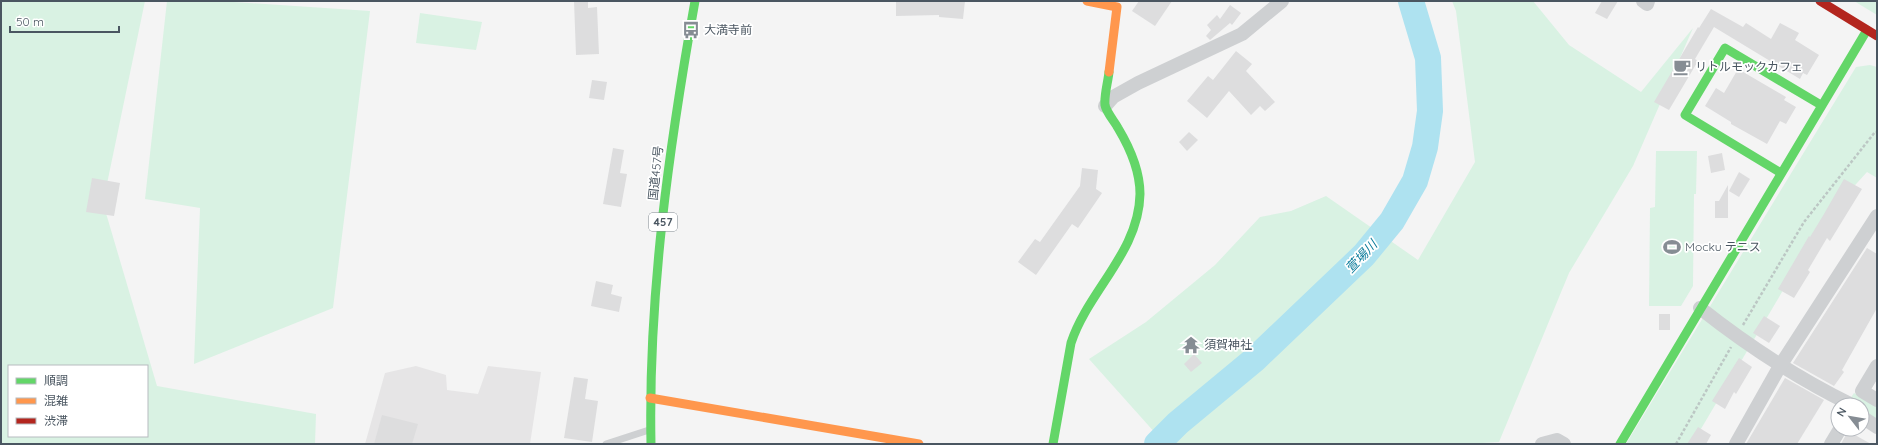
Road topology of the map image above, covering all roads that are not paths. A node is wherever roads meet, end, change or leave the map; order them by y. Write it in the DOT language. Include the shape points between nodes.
graph roads {
  1 [pos="695,1"];
  2 [pos="1087,1"];
  3 [pos="1282,1"];
  4 [pos="1642,1"];
  5 [pos="1648,1"];
  6 [pos="1820,1"];
  7 [pos="1867,30"];
  8 [pos="1877,36"];
  9 [pos="1821,105"];
  10 [pos="1105,106"];
  11 [pos="1781,173"];
  12 [pos="1877,216"];
  13 [pos="1700,308"];
  14 [pos="1780,366"];
  15 [pos="1877,366"];
  16 [pos="1837,397"];
  17 [pos="650,398"];
  18 [pos="1877,400"];
  19 [pos="651,429"];
  20 [pos="606,444"];
  21 [pos="651,444"];
  22 [pos="919,444"];
  23 [pos="1053,444"];
  24 [pos="1542,444"];
  25 [pos="1564,444"];
  26 [pos="1620,444"];
  27 [pos="1736,444"];
  1 -- 17 [label="main road, 国道457号 / 457" via="675,114 657,280"];
  2 -- 10 [label="main road" via="1117,7"];
  3 -- 10 [label="street" via="1242,34 1138,83 1113,97"];
  4 -- 5 [label="street" via="1647,4"];
  6 -- 7 [label="main road"];
  7 -- 8 [label="main road"];
  7 -- 9 [label="main road"];
  9 -- 11 [label="main road"];
  9 -- 11 [label="main road" via="1725,48 1685,116"];
  10 -- 23 [label="main road" via="1129,146 1136,166 1140,192 1139,210 1126,248 1076,328"];
  11 -- 13 [label="main road"];
  12 -- 14 [label="street"];
  13 -- 14 [label="street" via="1736,337"];
  13 -- 26 [label="main road"];
  14 -- 16 [label="street"];
  14 -- 27 [label="street"];
  15 -- 18 [label="street" via="1862,392"];
  17 -- 19 [label="main road, 国道457号 / 457"];
  17 -- 22 [label="main road"];
  19 -- 20 [label="lane"];
  19 -- 21 [label="main road, 国道457号 / 457"];
  24 -- 25 [label="street" via="1557,440"];
}
